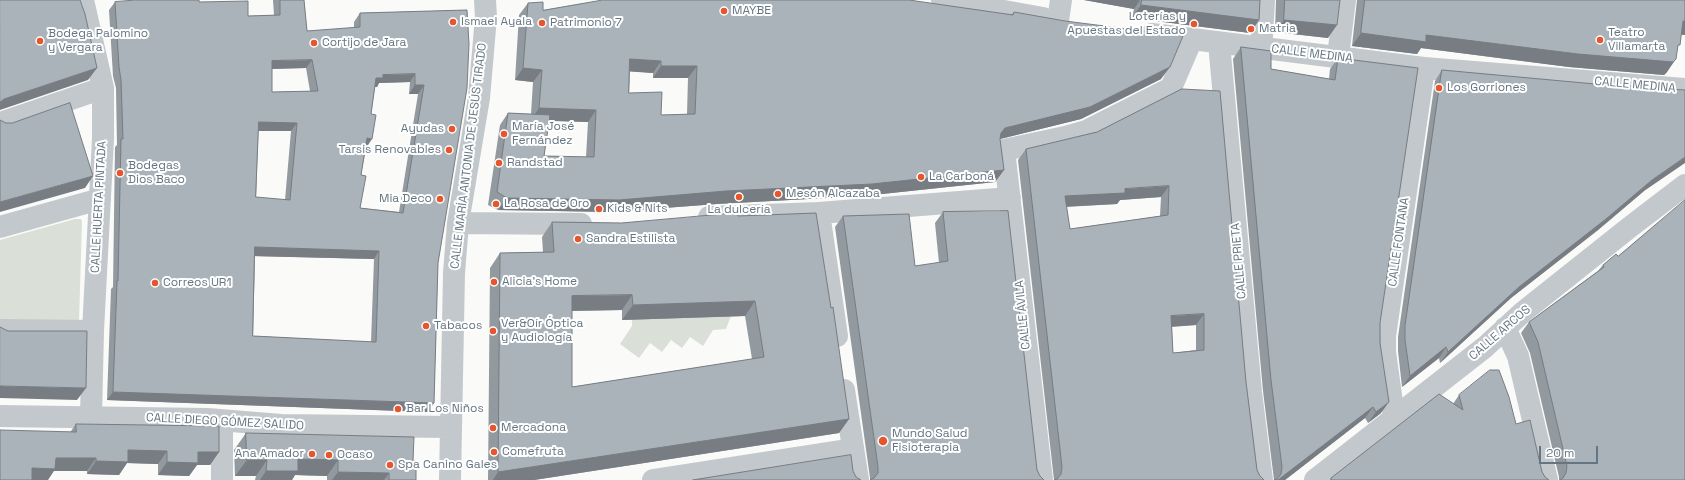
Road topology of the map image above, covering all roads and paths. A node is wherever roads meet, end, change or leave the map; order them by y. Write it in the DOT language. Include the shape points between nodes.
graph roads {
  1 [pos="83,0"];
  2 [pos="485,0"];
  3 [pos="942,0"];
  4 [pos="1061,0"];
  5 [pos="1264,0"];
  6 [pos="1345,0"];
  7 [pos="1129,31"];
  8 [pos="1262,36"];
  9 [pos="1192,39"];
  10 [pos="1219,43"];
  11 [pos="1338,56"];
  12 [pos="1424,68"];
  13 [pos="103,88"];
  14 [pos="1685,89"];
  15 [pos="0,123"];
  16 [pos="1685,185"];
  17 [pos="1010,198"];
  18 [pos="100,199"];
  19 [pos="819,213"];
  20 [pos="688,218"];
  21 [pos="458,223"];
  22 [pos="604,225"];
  23 [pos="0,227"];
  24 [pos="1505,328"];
  25 [pos="0,330"];
  26 [pos="93,331"];
  27 [pos="0,416"];
  28 [pos="92,417"];
  29 [pos="1394,417"];
  30 [pos="222,421"];
  31 [pos="450,428"];
  32 [pos="853,449"];
  33 [pos="222,480"];
  34 [pos="450,480"];
  35 [pos="653,480"];
  36 [pos="858,480"];
  37 [pos="1042,480"];
  38 [pos="1262,480"];
  39 [pos="1315,480"];
  40 [pos="1547,480"];
  1 -- 13 [label="street, CALLE HUERTA PINTADA"];
  2 -- 21 [label="street, CALLE MARÍA ANTONIA DE JESÚS TIRADO" via="486,17 478,98"];
  3 -- 4 [label="street" via="1066,22"];
  5 -- 8 [label="street"];
  6 -- 11 [label="street"];
  7 -- 9 [label="street, CALLE MEDINA"];
  9 -- 10 [label="street, CALLE MEDINA"];
  9 -- 17 [label="street, CALLE ÁVILA" via="1171,88 1086,131 1004,150"];
  10 -- 11 [label="street, CALLE MEDINA"];
  10 -- 38 [label="street, CALLE PRIETA" via="1251,392"];
  11 -- 12 [label="street, CALLE MEDINA"];
  12 -- 14 [label="street, CALLE MEDINA"];
  12 -- 29 [label="street, CALLE FONTANA" via="1385,336"];
  13 -- 15 [label="street"];
  13 -- 18 [label="street, CALLE HUERTA PINTADA"];
  16 -- 24 [label="street, CALLE ARCOS"];
  17 -- 19 [label="street"];
  17 -- 37 [label="street, CALLE ÁVILA"];
  18 -- 23 [label="street"];
  18 -- 26 [label="street, CALLE HUERTA PINTADA"];
  19 -- 20 [label="street"];
  19 -- 32 [label="street"];
  21 -- 22 [label="street"];
  21 -- 31 [label="street, CALLE MARÍA ANTONIA DE JESÚS TIRADO" via="454,273"];
  24 -- 29 [label="street, CALLE ARCOS" via="1485,347"];
  24 -- 40 [label="street" via="1518,356"];
  25 -- 26 [label="street"];
  26 -- 28 [label="street, CALLE HUERTA PINTADA"];
  27 -- 28 [label="street, CALLE DIEGO GÓMEZ SALIDO"];
  28 -- 30 [label="street, CALLE DIEGO GÓMEZ SALIDO"];
  29 -- 39 [label="street, CALLE ARCOS"];
  30 -- 31 [label="street, CALLE DIEGO GÓMEZ SALIDO" via="281,425"];
  30 -- 33 [label="street"];
  31 -- 34 [label="street, CALLE MARÍA ANTONIA DE JESÚS TIRADO"];
  32 -- 35 [label="street"];
  32 -- 36 [label="street"];
}
